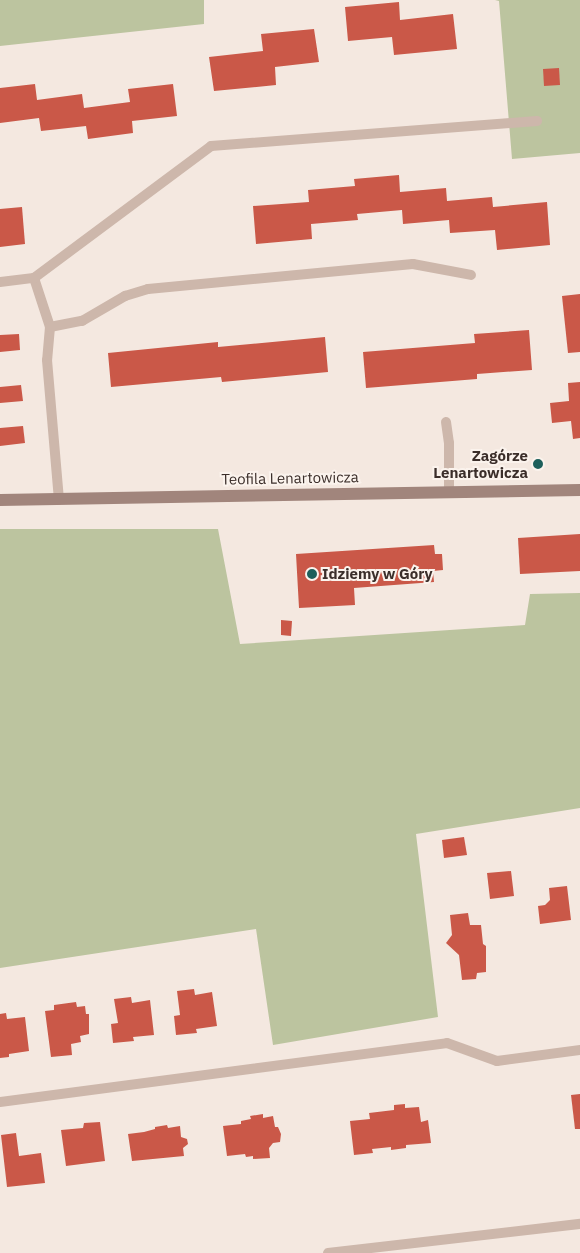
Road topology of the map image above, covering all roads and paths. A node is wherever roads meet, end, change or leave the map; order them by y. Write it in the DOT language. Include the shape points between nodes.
graph roads {
  1 [pos="537,121"];
  2 [pos="471,274"];
  3 [pos="34,278"];
  4 [pos="0,282"];
  5 [pos="50,327"];
  6 [pos="446,422"];
  7 [pos="580,490"];
  8 [pos="449,492"];
  9 [pos="59,499"];
  10 [pos="0,500"];
  11 [pos="580,1050"];
  12 [pos="0,1102"];
  13 [pos="580,1224"];
  14 [pos="328,1253"];
  1 -- 3 [label="lane" via="211,146"];
  2 -- 5 [label="lane" via="413,264 148,289 125,296 82,321"];
  3 -- 4 [label="lane"];
  3 -- 5 [label="lane"];
  5 -- 9 [label="lane" via="47,360"];
  6 -- 8 [label="lane"];
  7 -- 8 [label="street, Teofila Lenartowicza"];
  8 -- 9 [label="street, Teofila Lenartowicza"];
  9 -- 10 [label="street, Teofila Lenartowicza"];
  11 -- 12 [label="lane" via="497,1061 447,1043"];
  13 -- 14 [label="lane"];
}
